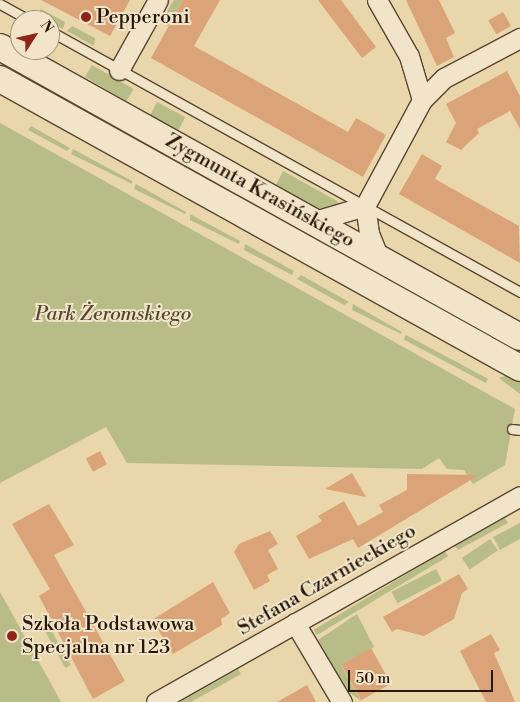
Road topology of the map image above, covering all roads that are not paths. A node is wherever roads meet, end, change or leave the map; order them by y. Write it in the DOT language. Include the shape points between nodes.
graph roads {
  1 [pos="158,0"];
  2 [pos="377,0"];
  3 [pos="0,4"];
  4 [pos="11,10"];
  5 [pos="60,38"];
  6 [pos="520,38"];
  7 [pos="0,47"];
  8 [pos="119,70"];
  9 [pos="0,79"];
  10 [pos="422,100"];
  11 [pos="365,206"];
  12 [pos="314,221"];
  13 [pos="379,258"];
  14 [pos="520,292"];
  15 [pos="520,337"];
  16 [pos="520,368"];
  17 [pos="520,496"];
  18 [pos="295,624"];
  19 [pos="156,702"];
  20 [pos="342,702"];
  1 -- 8 [label="street"];
  2 -- 10 [label="street" via="409,56"];
  3 -- 4 [label="lane"];
  5 -- 8 [label="lane"];
  6 -- 10 [label="street" via="444,78"];
  7 -- 12 [label="main road, Zygmunta Krasińskiego"];
  8 -- 11 [label="lane"];
  9 -- 16 [label="main road, Zygmunta Krasińskiego"];
  10 -- 11 [label="street"];
  11 -- 12 [label="street"];
  11 -- 13 [label="street"];
  11 -- 14 [label="lane"];
  12 -- 13 [label="main road, Zygmunta Krasińskiego"];
  13 -- 15 [label="main road, Zygmunta Krasińskiego"];
  17 -- 18 [label="street, Stefana Czarnieckiego"];
  18 -- 19 [label="street, Stefana Czarnieckiego"];
  18 -- 20 [label="street"];
}
